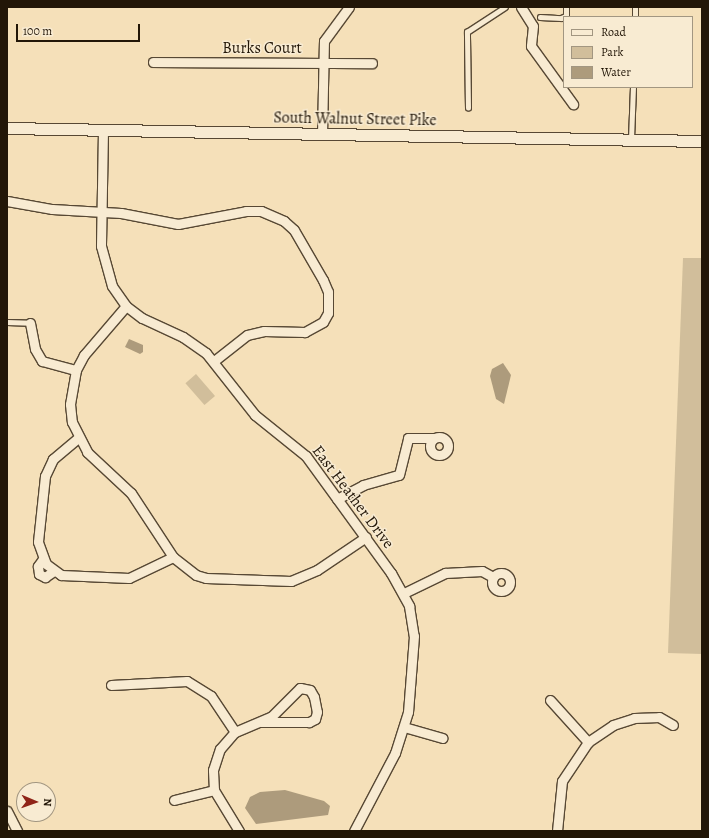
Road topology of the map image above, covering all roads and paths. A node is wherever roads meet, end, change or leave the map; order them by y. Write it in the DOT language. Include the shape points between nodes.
graph roads {
  1 [pos="349,7"];
  2 [pos="504,7"];
  3 [pos="521,7"];
  4 [pos="540,17"];
  5 [pos="563,17"];
  6 [pos="153,62"];
  7 [pos="323,63"];
  8 [pos="372,63"];
  9 [pos="633,88"];
  10 [pos="573,104"];
  11 [pos="468,108"];
  12 [pos="7,128"];
  13 [pos="104,130"];
  14 [pos="322,134"];
  15 [pos="631,139"];
  16 [pos="702,141"];
  17 [pos="7,201"];
  18 [pos="102,212"];
  19 [pos="126,306"];
  20 [pos="7,322"];
  21 [pos="30,323"];
  22 [pos="214,361"];
  23 [pos="76,370"];
  24 [pos="78,438"];
  25 [pos="434,438"];
  26 [pos="338,500"];
  27 [pos="366,537"];
  28 [pos="173,557"];
  29 [pos="493,577"];
  30 [pos="404,593"];
  31 [pos="111,685"];
  32 [pos="550,700"];
  33 [pos="262,722"];
  34 [pos="673,725"];
  35 [pos="404,727"];
  36 [pos="235,732"];
  37 [pos="442,738"];
  38 [pos="588,742"];
  39 [pos="214,790"];
  40 [pos="174,800"];
  41 [pos="7,811"];
  42 [pos="358,830"];
  43 [pos="17,831"];
  44 [pos="239,831"];
  45 [pos="557,831"];
  1 -- 7 [label="street" via="324,40"];
  2 -- 11 [label="lane" via="466,32"];
  3 -- 10 [label="street" via="533,26 531,46"];
  4 -- 5 [label="lane"];
  6 -- 7 [label="street, Burks Court"];
  7 -- 8 [label="street, Burks Court"];
  7 -- 14 [label="street"];
  9 -- 15 [label="lane"];
  12 -- 13 [label="street, South Walnut Street Pike"];
  13 -- 14 [label="street, South Walnut Street Pike"];
  13 -- 18 [label="street"];
  14 -- 15 [label="street, South Walnut Street Pike"];
  15 -- 16 [label="street, South Walnut Street Pike"];
  17 -- 18 [label="street" via="52,209"];
  18 -- 19 [label="street" via="105,271"];
  18 -- 22 [label="street" via="178,224 261,211 275,216 294,230 328,292 328,313 323,322 305,332 264,331 247,336"];
  19 -- 22 [label="street, East Heather Drive" via="182,337"];
  19 -- 23 [label="street" via="84,355"];
  20 -- 21 [label="lane"];
  21 -- 23 [label="street" via="35,349 42,361"];
  22 -- 26 [label="street, East Heather Drive" via="255,415 306,456"];
  23 -- 24 [label="street" via="70,404"];
  24 -- 28 [label="street" via="87,452 131,493"];
  24 -- 28 [label="street" via="53,459 45,476 38,542 43,559 54,572 81,578 129,578"];
  25 -- 26 [label="street" via="408,438 399,475 363,484"];
  26 -- 27 [label="street, East Heather Drive"];
  27 -- 28 [label="street" via="317,570 291,581 206,578 196,575"];
  27 -- 30 [label="street, East Heather Drive"];
  29 -- 30 [label="street" via="482,571 445,573"];
  30 -- 35 [label="street, East Heather Drive" via="414,636 411,699"];
  31 -- 36 [label="street" via="187,681 211,696"];
  32 -- 38 [label="street"];
  33 -- 33 [label="street" via="300,688 310,690 314,697 317,712 315,719 309,722"];
  33 -- 36 [label="street"];
  34 -- 38 [label="street" via="659,717 634,718 613,725"];
  35 -- 37 [label="street"];
  35 -- 42 [label="street, East Heather Drive" via="396,753"];
  36 -- 39 [label="street" via="217,755"];
  38 -- 45 [label="street" via="562,781"];
  39 -- 40 [label="street"];
  39 -- 44 [label="street"];
  41 -- 43 [label="street"];
}
